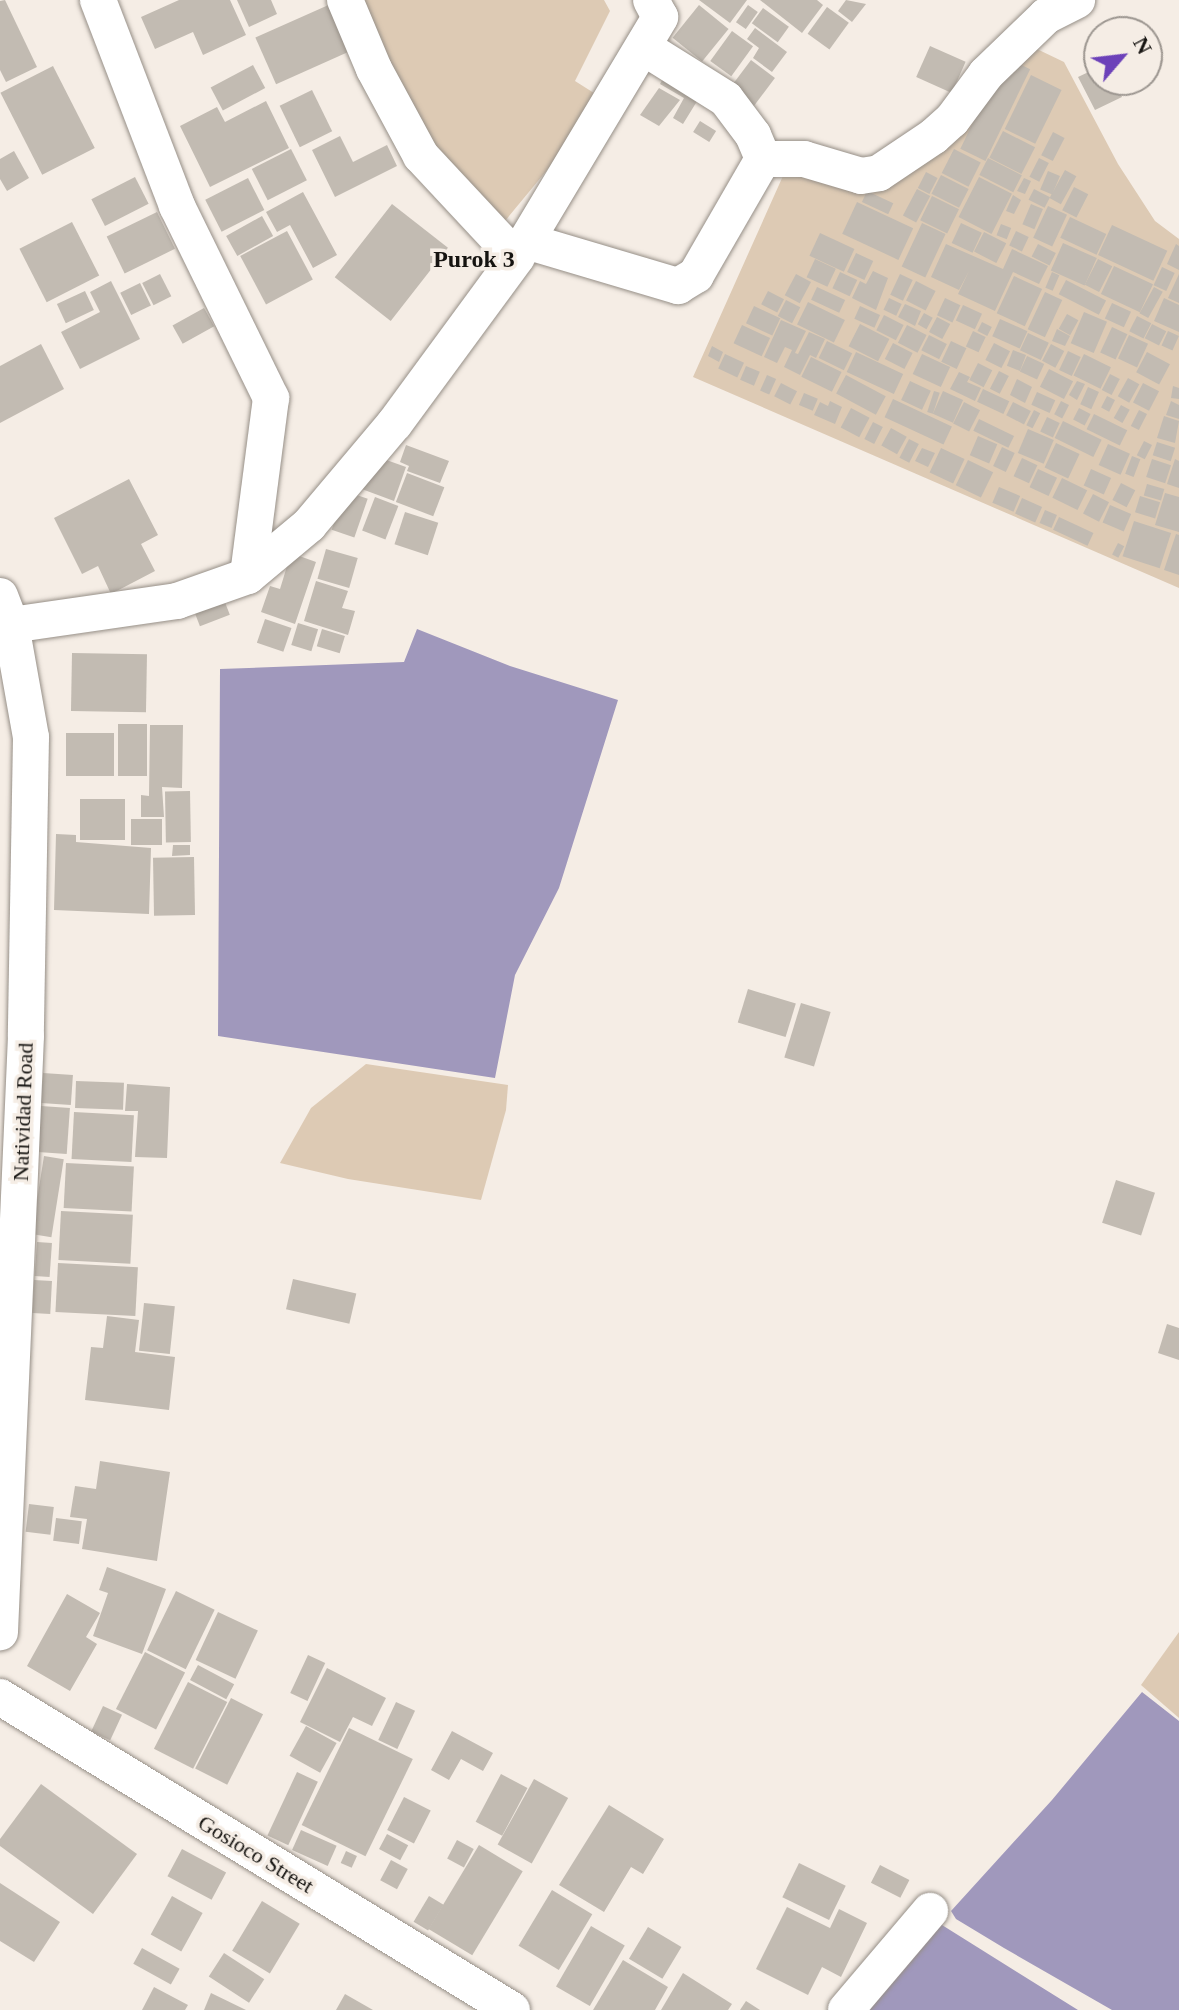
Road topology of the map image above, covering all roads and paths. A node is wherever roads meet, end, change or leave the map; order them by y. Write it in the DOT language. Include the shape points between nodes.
graph roads {
  1 [pos="98,0"];
  2 [pos="345,0"];
  3 [pos="651,0"];
  4 [pos="1077,0"];
  5 [pos="643,47"];
  6 [pos="763,159"];
  7 [pos="521,250"];
  8 [pos="248,576"];
  9 [pos="5,610"];
  10 [pos="0,1632"];
  11 [pos="0,1697"];
  12 [pos="930,1911"];
  13 [pos="512,2010"];
  14 [pos="846,2010"];
  1 -- 8 [label="street" via="177,206 271,398"];
  2 -- 7 [label="street" via="374,69 421,156"];
  3 -- 5 [label="street" via="660,17"];
  4 -- 6 [label="street" via="1046,16 986,74 952,120 879,173 861,176 791,156"];
  5 -- 6 [label="street" via="726,99 753,135"];
  5 -- 7 [label="street"];
  6 -- 7 [label="street" via="690,282 678,286"];
  7 -- 8 [label="street" via="395,423 309,525"];
  8 -- 9 [label="street" via="177,601"];
  9 -- 10 [label="street, Natividad Road" via="31,737 26,1036"];
  11 -- 13 [label="street, Gosioco Street"];
  12 -- 14 [label="street"];
}
